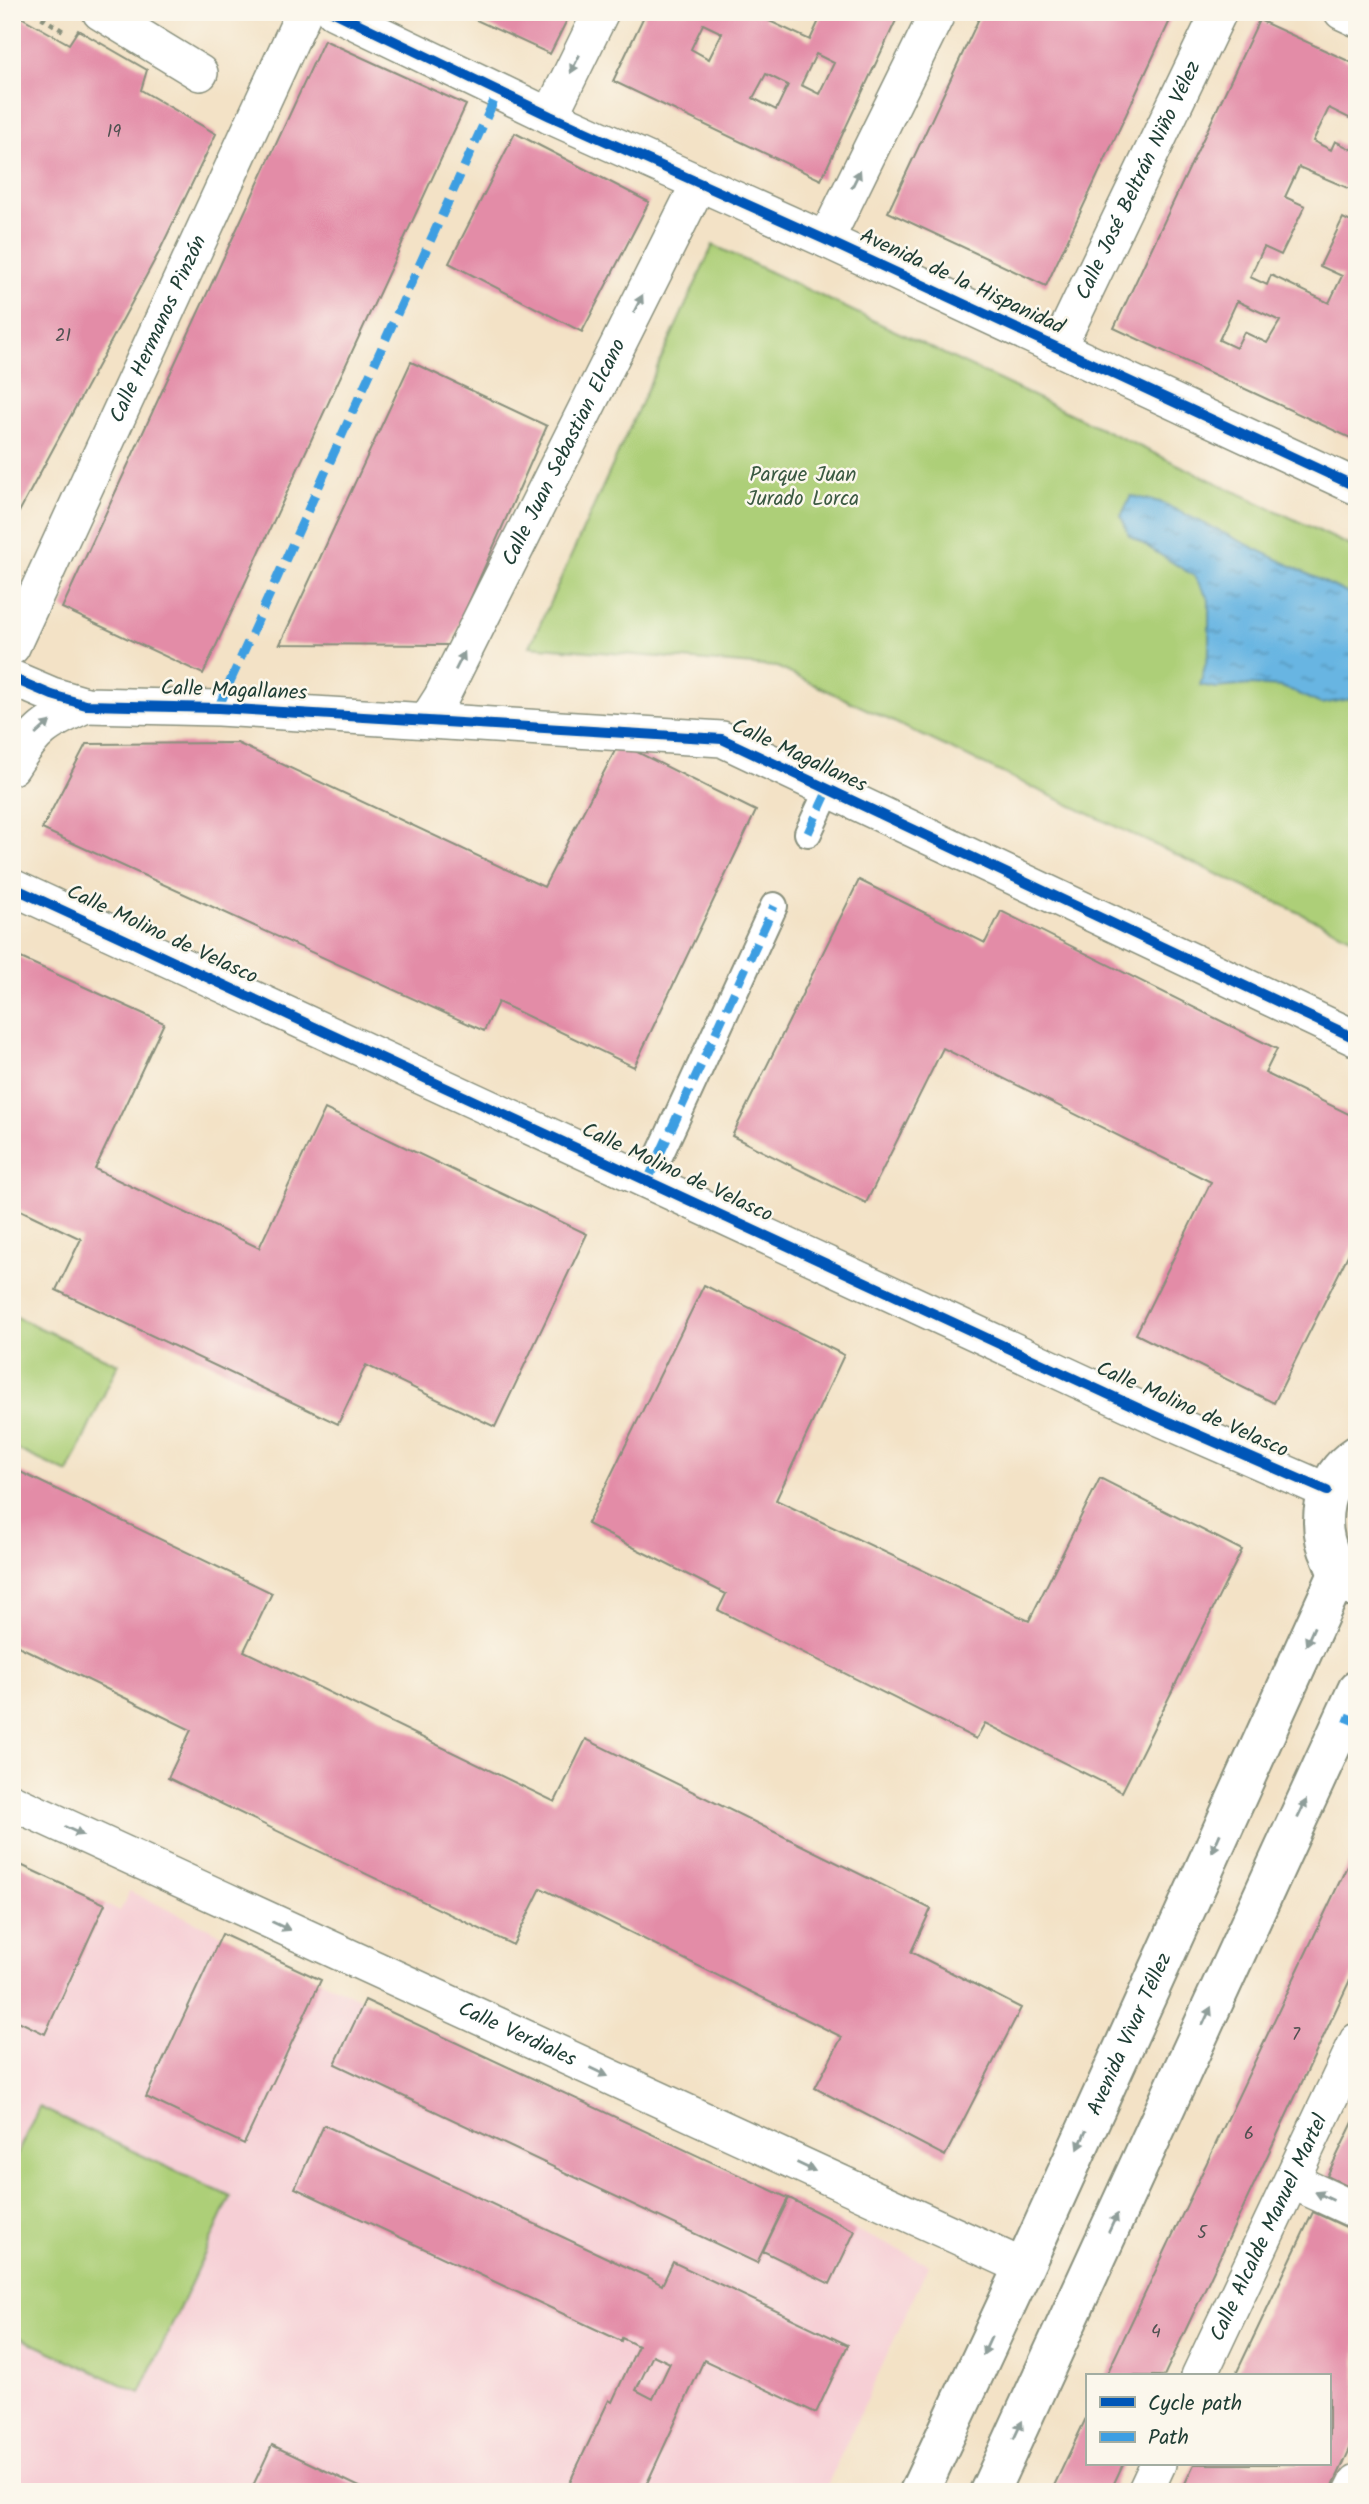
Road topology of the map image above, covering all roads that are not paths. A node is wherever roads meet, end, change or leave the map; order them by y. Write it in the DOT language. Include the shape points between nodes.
graph roads {
  1 [pos="100,12"];
  2 [pos="304,12"];
  3 [pos="334,12"];
  4 [pos="601,12"];
  5 [pos="938,12"];
  6 [pos="1219,12"];
  7 [pos="1342,12"];
  8 [pos="1357,19"];
  9 [pos="200,73"];
  10 [pos="550,116"];
  11 [pos="699,183"];
  12 [pos="826,240"];
  13 [pos="1058,348"];
  14 [pos="1357,487"];
  15 [pos="12,647"];
  16 [pos="12,678"];
  17 [pos="86,705"];
  18 [pos="427,720"];
  19 [pos="12,767"];
  20 [pos="828,790"];
  21 [pos="808,833"];
  22 [pos="12,887"];
  23 [pos="774,906"];
  24 [pos="1357,1039"];
  25 [pos="648,1180"];
  26 [pos="1357,1455"];
  27 [pos="1327,1491"];
  28 [pos="1348,1581"];
  29 [pos="1353,1710"];
  30 [pos="12,1802"];
  31 [pos="1357,2041"];
  32 [pos="1292,2180"];
  33 [pos="1357,2211"];
  34 [pos="1024,2267"];
  35 [pos="1200,2374"];
  36 [pos="1157,2466"];
  37 [pos="1357,2482"];
  38 [pos="919,2492"];
  39 [pos="989,2492"];
  40 [pos="1145,2492"];
  41 [pos="1352,2492"];
  1 -- 9 [label="street"];
  2 -- 15 [label="street, Calle Hermanos Pinzón"];
  3 -- 10 [label="street, Avenida de la Hispanidad"];
  4 -- 10 [label="street, one-way"];
  12 -- 5 [label="street, one-way"];
  6 -- 13 [label="street, Calle José Beltrán Niño Vélez"];
  7 -- 8 [label="street"];
  10 -- 11 [label="street, Avenida de la Hispanidad"];
  11 -- 12 [label="street, Avenida de la Hispanidad"];
  18 -- 11 [label="street, Calle Juan Sebastian Elcano, one-way"];
  12 -- 13 [label="street, Avenida de la Hispanidad"];
  13 -- 14 [label="street, Avenida de la Hispanidad"];
  16 -- 17 [label="street, Calle Magallanes"];
  17 -- 18 [label="street, Calle Magallanes"];
  19 -- 17 [label="street, one-way" via="28,742 50,721"];
  18 -- 20 [label="street, Calle Magallanes" via="722,740"];
  20 -- 21 [label="street"];
  20 -- 24 [label="street, Calle Magallanes"];
  22 -- 25 [label="street, Calle Molino de Velasco"];
  23 -- 25 [label="street"];
  25 -- 27 [label="street, Calle Molino de Velasco"];
  26 -- 27 [label="street" via="1338,1472"];
  27 -- 28 [label="street" via="1325,1545"];
  28 -- 34 [label="street, Avenida Vivar Téllez, one-way"];
  39 -- 29 [label="street, one-way"];
  30 -- 34 [label="street, Calle Verdiales, one-way"];
  31 -- 32 [label="street, Calle Alcalde Manuel Martel"];
  33 -- 32 [label="street, one-way"];
  32 -- 35 [label="street, Calle Alcalde Manuel Martel"];
  34 -- 38 [label="street, Avenida Vivar Téllez, one-way"];
  36 -- 40 [label="street"];
  37 -- 41 [label="street"];
}
